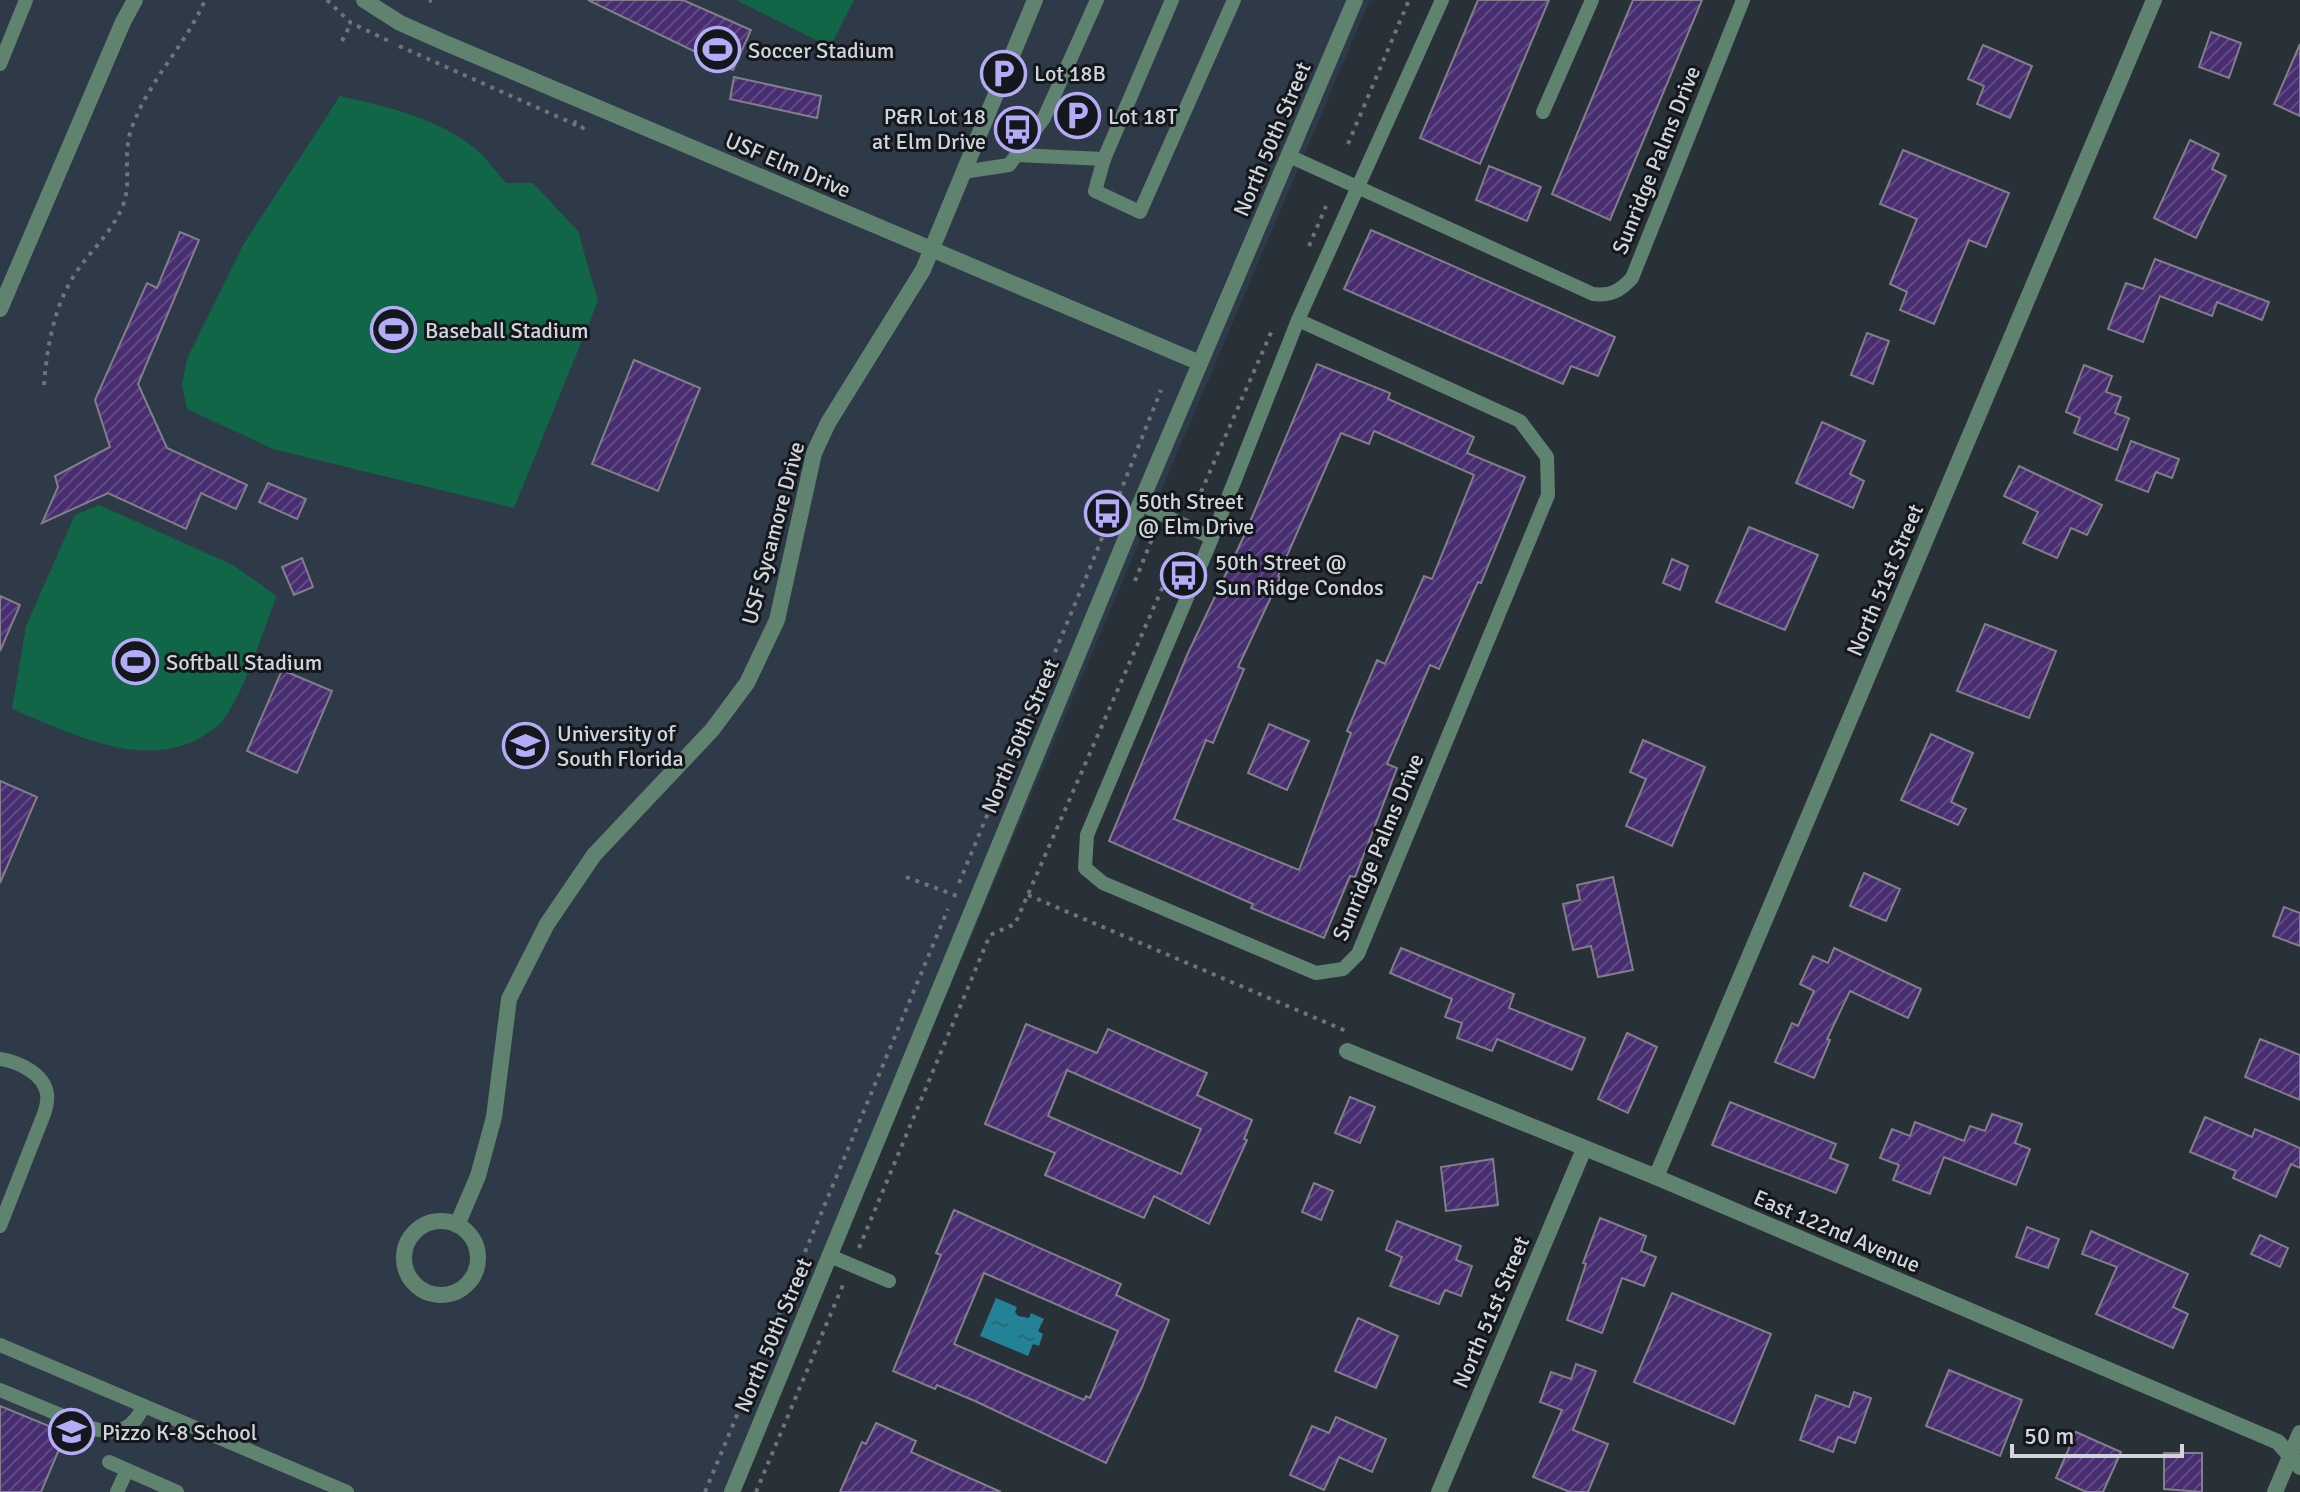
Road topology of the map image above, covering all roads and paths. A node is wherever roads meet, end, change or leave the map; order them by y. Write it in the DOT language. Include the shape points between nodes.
graph roads {
  1 [pos="26,0"];
  2 [pos="135,0"];
  3 [pos="205,0"];
  4 [pos="364,0"];
  5 [pos="1035,0"];
  6 [pos="1097,0"];
  7 [pos="1172,0"];
  8 [pos="1234,0"];
  9 [pos="1355,0"];
  10 [pos="1409,0"];
  11 [pos="1442,0"];
  12 [pos="1592,0"];
  13 [pos="1743,0"];
  14 [pos="2154,0"];
  15 [pos="351,23"];
  16 [pos="342,41"];
  17 [pos="0,64"];
  18 [pos="1543,112"];
  19 [pos="1348,144"];
  20 [pos="1016,155"];
  21 [pos="1289,156"];
  22 [pos="1104,159"];
  23 [pos="963,172"];
  24 [pos="1359,187"];
  25 [pos="1326,206"];
  26 [pos="1308,249"];
  27 [pos="932,250"];
  28 [pos="0,309"];
  29 [pos="1277,319"];
  30 [pos="1298,320"];
  31 [pos="1200,363"];
  32 [pos="44,385"];
  33 [pos="1161,390"];
  34 [pos="1197,501"];
  35 [pos="1140,504"];
  36 [pos="1212,538"];
  37 [pos="1152,539"];
  38 [pos="1175,559"];
  39 [pos="1135,581"];
  40 [pos="906,877"];
  41 [pos="959,883"];
  42 [pos="975,900"];
  43 [pos="948,909"];
  44 [pos="1347,1051"];
  45 [pos="0,1059"];
  46 [pos="1584,1149"];
  47 [pos="1656,1177"];
  48 [pos="457,1225"];
  49 [pos="0,1226"];
  50 [pos="856,1254"];
  51 [pos="830,1256"];
  52 [pos="845,1279"];
  53 [pos="889,1281"];
  54 [pos="0,1345"];
  55 [pos="0,1390"];
  56 [pos="143,1407"];
  57 [pos="2300,1433"];
  58 [pos="109,1462"];
  59 [pos="2295,1462"];
  60 [pos="127,1470"];
  61 [pos="342,1491"];
  62 [pos="117,1492"];
  63 [pos="177,1492"];
  64 [pos="705,1492"];
  65 [pos="732,1492"];
  66 [pos="756,1492"];
  67 [pos="1439,1492"];
  68 [pos="2275,1492"];
  1 -- 17 [label="lane"];
  2 -- 28 [label="street"];
  3 -- 32 [label="path" via="137,115 129,138 128,193 106,237 75,274 60,304"];
  4 -- 27 [label="street, USF Elm Drive" via="428,36"];
  5 -- 23 [label="street, USF Sycamore Drive"];
  6 -- 20 [label="lane" via="1044,118"];
  7 -- 22 [label="lane"];
  8 -- 22 [label="lane" via="1140,212 1095,191"];
  9 -- 21 [label="street, North 50th Street"];
  10 -- 19 [label="path"];
  11 -- 24 [label="lane, Sunridge Palms Drive"];
  12 -- 18 [label="lane"];
  13 -- 24 [label="lane, Sunridge Palms Drive" via="1632,278 1622,289 1607,296 1593,294"];
  14 -- 47 [label="street, North 51st Street"];
  15 -- 16 [label="path"];
  20 -- 22 [label="lane"];
  20 -- 23 [label="lane" via="1009,165"];
  21 -- 24 [label="lane"];
  21 -- 31 [label="street, North 50th Street"];
  23 -- 27 [label="street, USF Sycamore Drive"];
  24 -- 30 [label="lane, Sunridge Palms Drive"];
  25 -- 26 [label="path"];
  27 -- 31 [label="street, USF Elm Drive"];
  27 -- 48 [label="street, USF Sycamore Drive" via="814,453 777,620 747,683 712,730 594,855 547,924 509,999 494,1117"];
  29 -- 34 [label="path"];
  30 -- 36 [label="lane, Sunridge Palms Drive"];
  30 -- 36 [label="lane, Sunridge Palms Drive" via="1520,421 1547,457 1548,495 1358,954 1343,969 1316,973 1103,883 1085,868 1087,835"];
  31 -- 35 [label="street, North 50th Street"];
  33 -- 41 [label="path"];
  35 -- 36 [label="lane"];
  35 -- 42 [label="street, North 50th Street"];
  37 -- 39 [label="path"];
  38 -- 50 [label="path" via="1015,924 990,935"];
  40 -- 42 [label="path"];
  42 -- 51 [label="street, North 50th Street"];
  43 -- 64 [label="path"];
  44 -- 46 [label="street, East 122nd Avenue"];
  45 -- 49 [label="lane" via="29,1070 48,1095"];
  46 -- 47 [label="street, East 122nd Avenue"];
  46 -- 67 [label="street, North 51st Street"];
  47 -- 59 [label="street, East 122nd Avenue" via="2278,1442"];
  48 -- 48 [label="street" via="422,1226 406,1243 409,1278 428,1293 452,1293 472,1278 477,1267 474,1243"];
  51 -- 53 [label="lane"];
  51 -- 65 [label="street, North 50th Street"];
  52 -- 66 [label="path"];
  54 -- 56 [label="lane"];
  55 -- 56 [label="lane" via="99,1432 126,1429 137,1422"];
  56 -- 61 [label="lane"];
  57 -- 59 [label="street"];
  58 -- 60 [label="lane"];
  59 -- 68 [label="street"];
  60 -- 62 [label="lane"];
  60 -- 63 [label="lane"];
}
